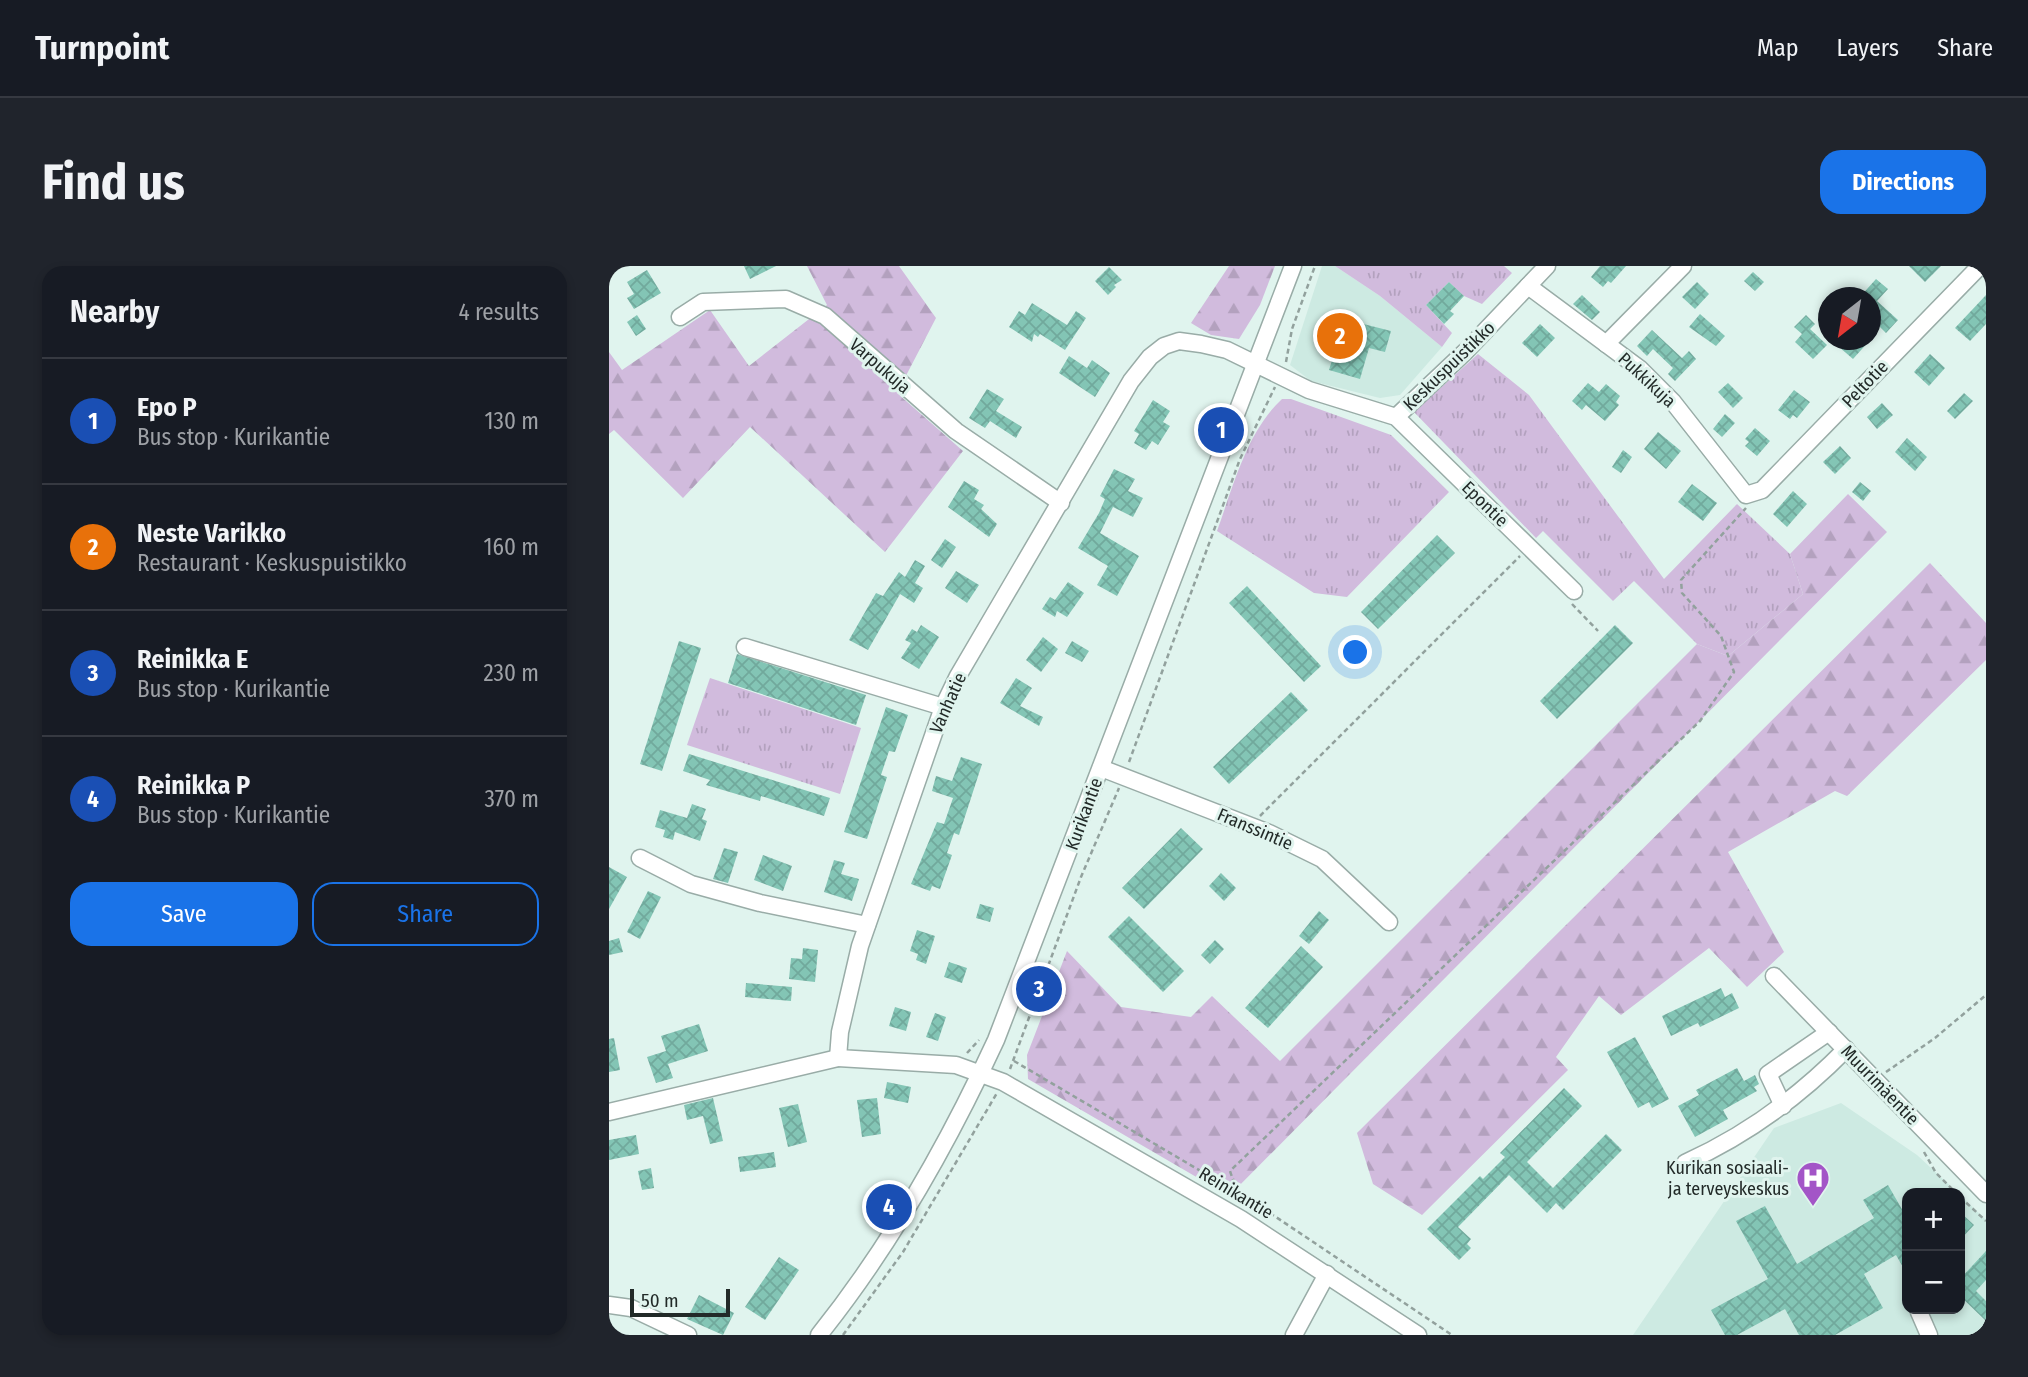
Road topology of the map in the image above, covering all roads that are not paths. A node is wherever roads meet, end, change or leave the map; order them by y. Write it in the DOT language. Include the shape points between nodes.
graph roads {
  1 [pos="1293,266"];
  2 [pos="1547,266"];
  3 [pos="1682,266"];
  4 [pos="1980,266"];
  5 [pos="1528,286"];
  6 [pos="680,317"];
  7 [pos="1607,344"];
  8 [pos="1256,365"];
  9 [pos="1396,417"];
  10 [pos="1746,495"];
  11 [pos="1061,503"];
  12 [pos="1569,594"];
  13 [pos="745,646"];
  14 [pos="943,707"];
  15 [pos="1101,768"];
  16 [pos="640,858"];
  17 [pos="1389,922"];
  18 [pos="867,925"];
  19 [pos="1774,976"];
  20 [pos="1829,1032"];
  21 [pos="1846,1049"];
  22 [pos="838,1058"];
  23 [pos="981,1072"];
  24 [pos="1783,1106"];
  25 [pos="609,1112"];
  26 [pos="1685,1163"];
  27 [pos="1986,1194"];
  28 [pos="1327,1274"];
  29 [pos="609,1305"];
  30 [pos="1920,1314"];
  31 [pos="688,1335"];
  32 [pos="819,1335"];
  33 [pos="1294,1335"];
  34 [pos="1418,1335"];
  35 [pos="1929,1335"];
  1 -- 8 [label="street, Kurikantie"];
  2 -- 5 [label="street, Keskuspuistikko"];
  3 -- 7 [label="street"];
  4 -- 10 [label="street, Peltotie" via="1762,490"];
  5 -- 7 [label="street, Pukkikuja"];
  5 -- 9 [label="street, Keskuspuistikko"];
  6 -- 11 [label="street, Varpukuja" via="702,302 786,299 825,316 956,431"];
  7 -- 10 [label="street, Pukkikuja" via="1673,402"];
  8 -- 9 [label="street, Keskuspuistikko" via="1279,386 1310,390"];
  8 -- 11 [label="street, Vanhatie" via="1227,350 1201,344 1179,341 1164,346 1131,380"];
  8 -- 15 [label="street, Kurikantie"];
  9 -- 12 [label="street, Epontie"];
  11 -- 14 [label="street, Vanhatie"];
  13 -- 14 [label="street"];
  14 -- 18 [label="street, Vanhatie"];
  15 -- 17 [label="street, Franssintie" via="1322,859"];
  15 -- 23 [label="street, Kurikantie"];
  16 -- 18 [label="street" via="691,884"];
  18 -- 22 [label="street, Vanhatie" via="849,987"];
  19 -- 20 [label="street, Muurimäentie"];
  20 -- 21 [label="street, Muurimäentie"];
  20 -- 24 [label="street" via="1768,1074"];
  21 -- 24 [label="street"];
  21 -- 27 [label="street, Muurimäentie"];
  22 -- 23 [label="street" via="955,1065"];
  22 -- 25 [label="street"];
  23 -- 28 [label="street, Reinikantie" via="1241,1219"];
  23 -- 32 [label="street, Kurikantie" via="914,1196"];
  24 -- 26 [label="street" via="1726,1144"];
  28 -- 33 [label="street"];
  28 -- 34 [label="street, Reinikantie"];
  29 -- 31 [label="street" via="631,1308"];
  30 -- 35 [label="street"];
}
